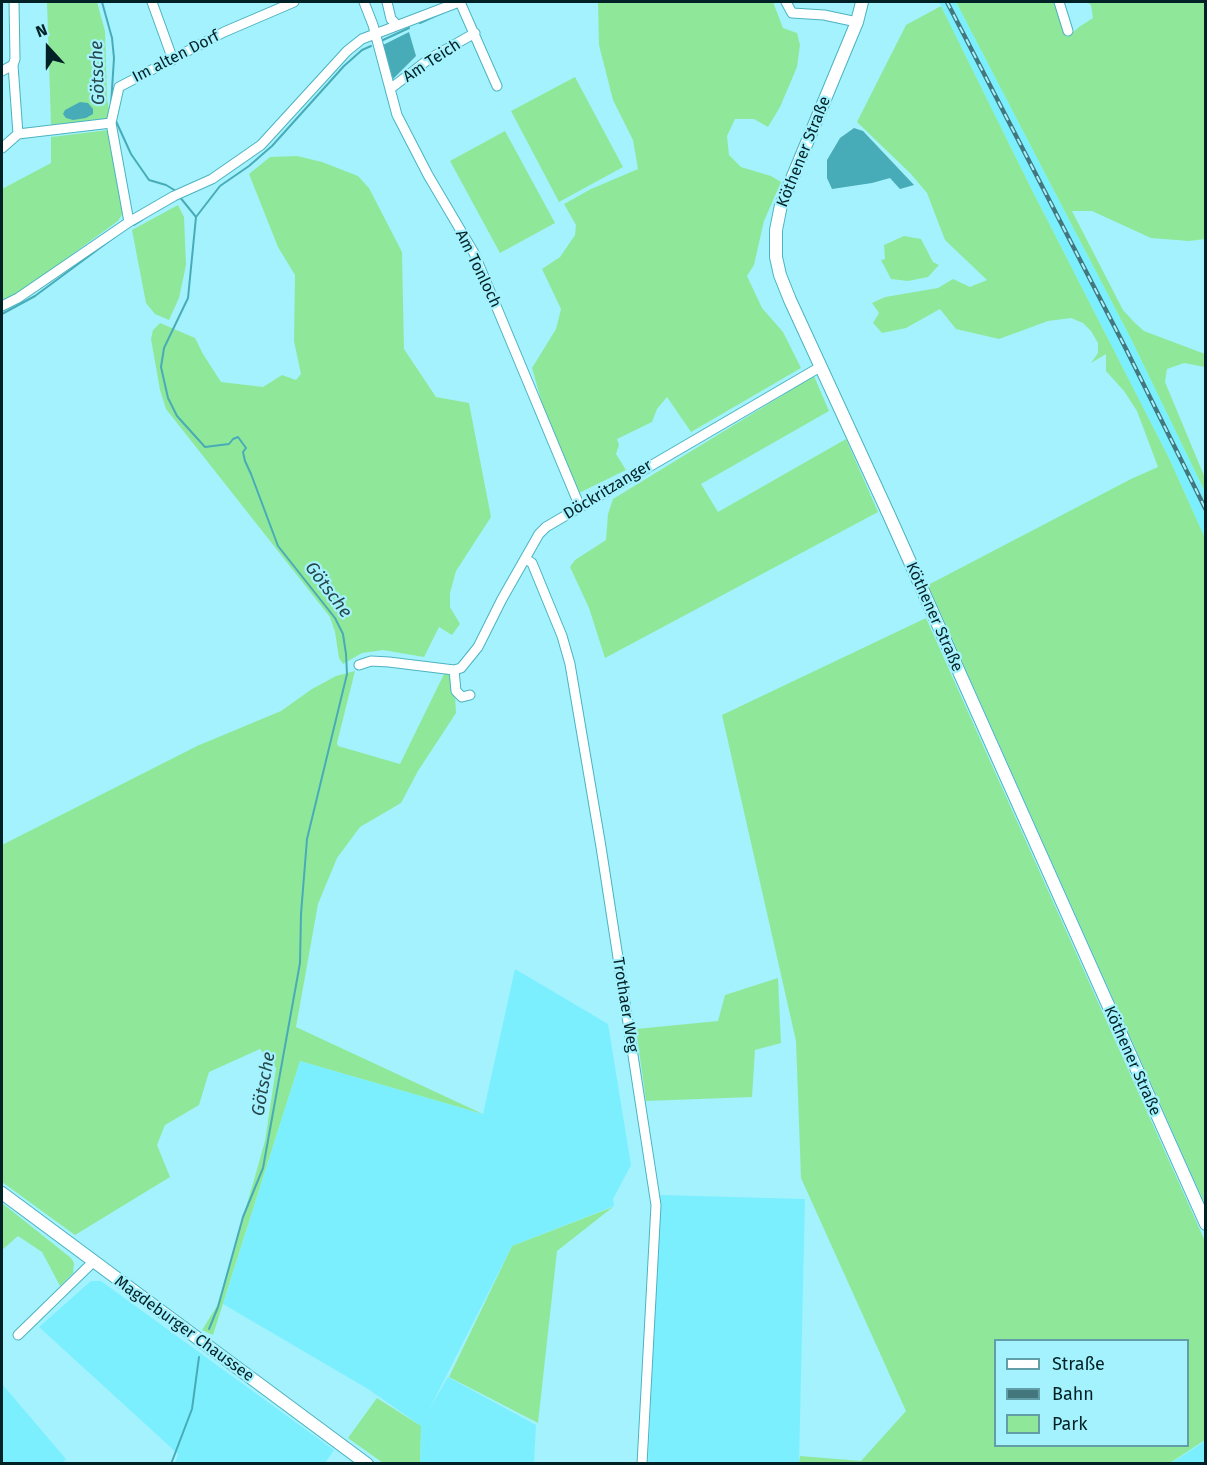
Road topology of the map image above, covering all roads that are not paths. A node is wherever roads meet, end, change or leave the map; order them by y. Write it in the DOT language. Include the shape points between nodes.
graph roads {
  1 [pos="14,2"];
  2 [pos="152,2"];
  3 [pos="294,2"];
  4 [pos="364,2"];
  5 [pos="387,2"];
  6 [pos="460,2"];
  7 [pos="786,2"];
  8 [pos="862,2"];
  9 [pos="1059,2"];
  10 [pos="856,22"];
  11 [pos="396,24"];
  12 [pos="1068,31"];
  13 [pos="375,32"];
  14 [pos="475,33"];
  15 [pos="173,60"];
  16 [pos="13,65"];
  17 [pos="2,70"];
  18 [pos="497,86"];
  19 [pos="390,89"];
  20 [pos="111,123"];
  21 [pos="18,134"];
  22 [pos="2,148"];
  23 [pos="129,222"];
  24 [pos="2,306"];
  25 [pos="820,367"];
  26 [pos="580,507"];
  27 [pos="526,559"];
  28 [pos="359,665"];
  29 [pos="454,670"];
  30 [pos="470,695"];
  31 [pos="2,1193"];
  32 [pos="1206,1224"];
  33 [pos="93,1262"];
  34 [pos="18,1335"];
  35 [pos="367,1464"];
  36 [pos="642,1464"];
  1 -- 16 [label="street"];
  2 -- 15 [label="street"];
  3 -- 15 [label="street, Im alten Dorf" via="239,25"];
  4 -- 13 [label="street, Am Tonloch"];
  5 -- 11 [label="street"];
  6 -- 11 [label="street"];
  6 -- 14 [label="street, Am Teich"];
  7 -- 10 [label="street" via="792,13"];
  8 -- 10 [label="main road, Köthener Straße"];
  9 -- 12 [label="street"];
  10 -- 25 [label="main road, Köthener Straße" via="789,183 776,230 780,275"];
  11 -- 13 [label="street"];
  13 -- 19 [label="street, Am Tonloch"];
  13 -- 23 [label="street" via="347,51 240,167 174,196"];
  14 -- 18 [label="street, Am Teich"];
  14 -- 19 [label="street, Am Teich" via="429,59"];
  15 -- 20 [label="street, Im alten Dorf" via="118,87"];
  16 -- 17 [label="street"];
  16 -- 21 [label="street"];
  19 -- 26 [label="street, Am Tonloch" via="397,116 474,253"];
  20 -- 21 [label="street"];
  20 -- 23 [label="street, Im alten Dorf"];
  21 -- 22 [label="street"];
  23 -- 24 [label="street"];
  25 -- 26 [label="street, Döckritzanger"];
  25 -- 32 [label="main road, Köthener Straße"];
  26 -- 27 [label="street, Döckritzanger" via="546,527"];
  27 -- 29 [label="street, Döckritzanger" via="478,647 461,668"];
  27 -- 36 [label="street, Trothaer Weg" via="532,563 570,664 656,1205"];
  28 -- 29 [label="street" via="371,661"];
  29 -- 30 [label="street" via="456,691 462,697"];
  31 -- 33 [label="main road, Magdeburger Chaussee"];
  33 -- 34 [label="street"];
  33 -- 35 [label="main road, Magdeburger Chaussee"];
}
